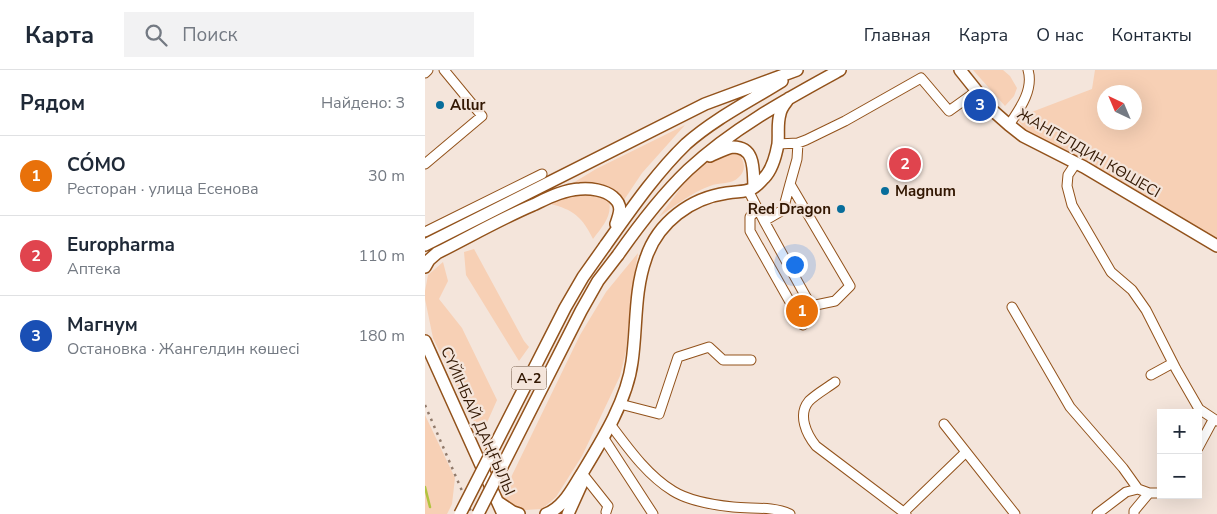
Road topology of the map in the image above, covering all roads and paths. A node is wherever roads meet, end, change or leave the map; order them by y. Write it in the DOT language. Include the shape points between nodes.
graph roads {
  1 [pos="428,70"];
  2 [pos="444,70"];
  3 [pos="799,70"];
  4 [pos="840,70"];
  5 [pos="960,70"];
  6 [pos="1029,70"];
  7 [pos="425,73"];
  8 [pos="977,91"];
  9 [pos="789,98"];
  10 [pos="1009,125"];
  11 [pos="798,143"];
  12 [pos="778,144"];
  13 [pos="699,160"];
  14 [pos="1075,163"];
  15 [pos="425,164"];
  16 [pos="542,174"];
  17 [pos="790,184"];
  18 [pos="752,189"];
  19 [pos="758,208"];
  20 [pos="485,209"];
  21 [pos="765,221"];
  22 [pos="493,224"];
  23 [pos="425,232"];
  24 [pos="425,245"];
  25 [pos="605,246"];
  26 [pos="1217,246"];
  27 [pos="425,267"];
  28 [pos="1012,307"];
  29 [pos="803,325"];
  30 [pos="425,341"];
  31 [pos="751,360"];
  32 [pos="1173,363"];
  33 [pos="1151,376"];
  34 [pos="835,382"];
  35 [pos="620,404"];
  36 [pos="1215,420"];
  37 [pos="610,424"];
  38 [pos="944,424"];
  39 [pos="603,438"];
  40 [pos="1202,441"];
  41 [pos="966,452"];
  42 [pos="593,456"];
  43 [pos="585,477"];
  44 [pos="1138,489"];
  45 [pos="1149,493"];
  46 [pos="1157,494"];
  47 [pos="498,502"];
  48 [pos="606,512"];
  49 [pos="905,513"];
  50 [pos="460,514"];
  51 [pos="478,514"];
  52 [pos="503,514"];
  53 [pos="519,514"];
  54 [pos="546,514"];
  55 [pos="568,514"];
  56 [pos="653,514"];
  57 [pos="790,514"];
  58 [pos="1015,514"];
  59 [pos="1097,514"];
  60 [pos="1134,514"];
  1 -- 7 [label="street"];
  2 -- 15 [label="street" via="482,116"];
  3 -- 20 [label="main road" via="705,104"];
  3 -- 25 [label="main road, A-2" via="685,145 635,203"];
  4 -- 9 [label="main road"];
  5 -- 8 [label="main road, ЖАНГЕЛДИН КӨШЕСІ"];
  6 -- 10 [label="street" via="1029,88"];
  8 -- 10 [label="main road, ЖАНГЕЛДИН КӨШЕСІ"];
  8 -- 11 [label="street" via="949,111 921,78 845,121"];
  9 -- 12 [label="main road" via="779,116"];
  9 -- 13 [label="main road" via="737,130"];
  10 -- 14 [label="main road, ЖАНГЕЛДИН КӨШЕСІ" via="1023,136"];
  11 -- 12 [label="street"];
  11 -- 17 [label="street"];
  12 -- 18 [label="main road" via="765,178"];
  13 -- 18 [label="main road" via="731,147 740,148 752,158"];
  13 -- 51 [label="main road, A-2, bridge" via="664,196 598,281"];
  14 -- 26 [label="main road, ЖАНГЕЛДИН КӨШЕСІ"];
  14 -- 32 [label="street" via="1067,186 1072,205 1111,272 1132,290 1146,310"];
  16 -- 20 [label="street"];
  17 -- 21 [label="street" via="783,210"];
  17 -- 21 [label="street" via="850,286 835,302 811,306"];
  18 -- 19 [label="street"];
  18 -- 35 [label="main road" via="699,200 675,214 660,232 646,255 641,274 632,363"];
  19 -- 21 [label="street"];
  19 -- 29 [label="street" via="750,217 750,231"];
  20 -- 22 [label="main road"];
  20 -- 23 [label="street"];
  20 -- 24 [label="main road"];
  22 -- 25 [label="main road" via="555,194 581,188 597,190 608,193 620,206 620,214"];
  22 -- 27 [label="main road" via="437,254"];
  25 -- 50 [label="main road, A-2, bridge" via="565,308"];
  28 -- 44 [label="street" via="1070,407"];
  30 -- 47 [label="main road, СҮЙІНБАЙ ДАҢҒЫЛЫ"];
  31 -- 35 [label="street" via="723,360 709,347 678,357 659,414"];
  32 -- 33 [label="street"];
  32 -- 36 [label="street" via="1199,409"];
  34 -- 49 [label="street" via="805,407 807,435 816,446"];
  35 -- 37 [label="main road"];
  36 -- 40 [label="street"];
  37 -- 39 [label="main road"];
  37 -- 57 [label="street" via="642,464 675,492 732,507 776,509"];
  38 -- 41 [label="street"];
  39 -- 42 [label="main road"];
  39 -- 56 [label="street"];
  41 -- 49 [label="street"];
  41 -- 58 [label="street"];
  42 -- 43 [label="main road"];
  42 -- 54 [label="main road" via="566,498"];
  43 -- 48 [label="street" via="608,506"];
  43 -- 55 [label="main road"];
  44 -- 45 [label="street"];
  44 -- 59 [label="street" via="1126,492"];
  45 -- 46 [label="street"];
  45 -- 60 [label="street"];
  47 -- 52 [label="main road, СҮЙІНБАЙ ДАҢҒЫЛЫ"];
  47 -- 53 [label="main road"];
}
